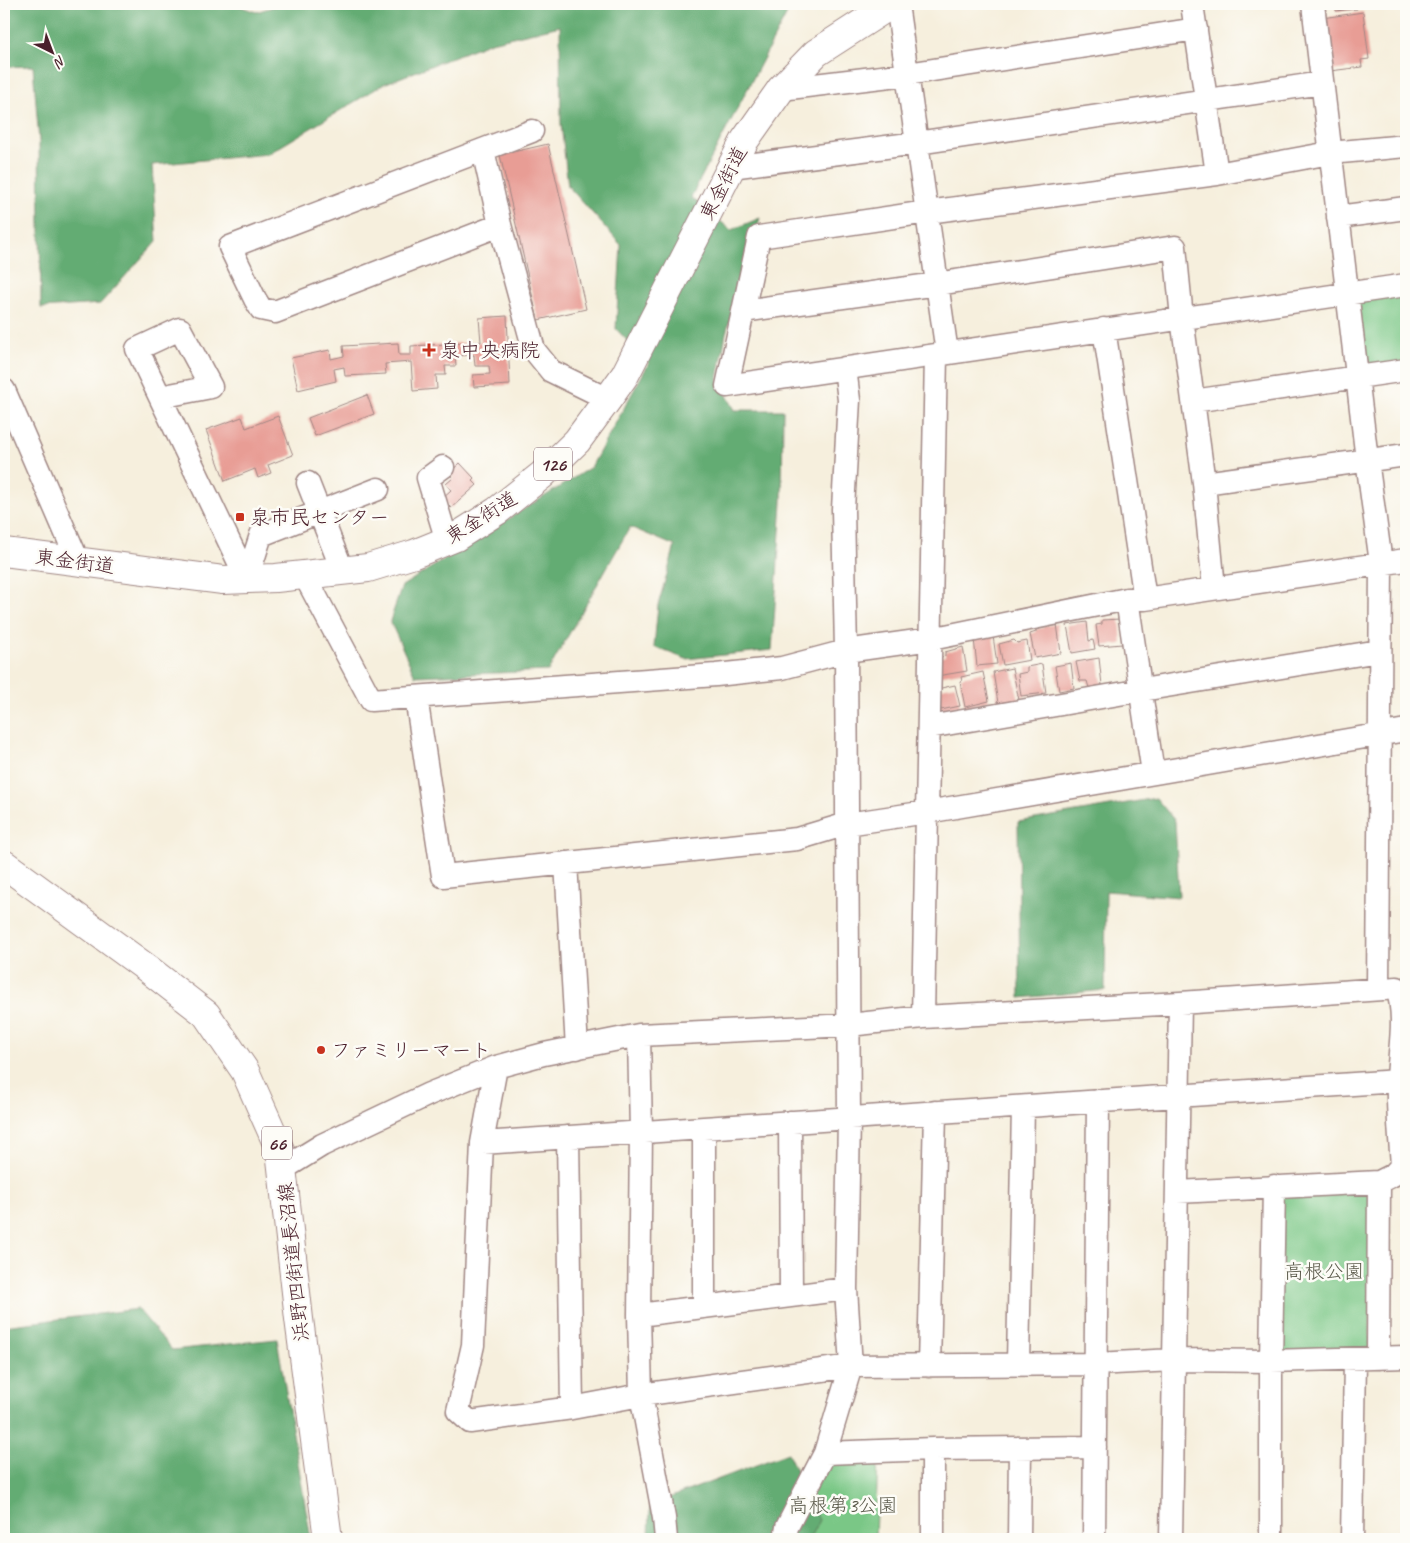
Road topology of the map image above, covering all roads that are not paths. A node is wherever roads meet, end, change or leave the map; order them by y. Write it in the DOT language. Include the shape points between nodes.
graph roads {
  1 [pos="892,4"];
  2 [pos="897,4"];
  3 [pos="1192,4"];
  4 [pos="1313,4"];
  5 [pos="1196,29"];
  6 [pos="907,74"];
  7 [pos="1322,83"];
  8 [pos="781,89"];
  9 [pos="1206,100"];
  10 [pos="532,131"];
  11 [pos="918,143"];
  12 [pos="1406,146"];
  13 [pos="483,150"];
  14 [pos="1330,154"];
  15 [pos="731,167"];
  16 [pos="1218,174"];
  17 [pos="1406,208"];
  18 [pos="927,212"];
  19 [pos="1338,217"];
  20 [pos="500,225"];
  21 [pos="937,284"];
  22 [pos="1406,285"];
  23 [pos="1347,293"];
  24 [pos="743,310"];
  25 [pos="1182,318"];
  26 [pos="1104,329"];
  27 [pos="942,354"];
  28 [pos="845,368"];
  29 [pos="1406,370"];
  30 [pos="1357,377"];
  31 [pos="4,390"];
  32 [pos="160,397"];
  33 [pos="608,399"];
  34 [pos="1193,401"];
  35 [pos="1406,455"];
  36 [pos="1366,460"];
  37 [pos="443,467"];
  38 [pos="308,483"];
  39 [pos="1204,483"];
  40 [pos="378,488"];
  41 [pos="319,512"];
  42 [pos="447,540"];
  43 [pos="4,552"];
  44 [pos="1406,560"];
  45 [pos="78,561"];
  46 [pos="1381,563"];
  47 [pos="343,572"];
  48 [pos="305,576"];
  49 [pos="247,579"];
  50 [pos="1214,588"];
  51 [pos="1136,599"];
  52 [pos="930,639"];
  53 [pos="846,651"];
  54 [pos="1379,651"];
  55 [pos="1142,690"];
  56 [pos="416,697"];
  57 [pos="929,727"];
  58 [pos="1406,730"];
  59 [pos="1380,733"];
  60 [pos="1153,773"];
  61 [pos="927,812"];
  62 [pos="847,824"];
  63 [pos="566,863"];
  64 [pos="4,864"];
  65 [pos="1378,989"];
  66 [pos="1180,1003"];
  67 [pos="923,1018"];
  68 [pos="848,1025"];
  69 [pos="639,1036"];
  70 [pos="577,1048"];
  71 [pos="496,1067"];
  72 [pos="1398,1081"];
  73 [pos="1179,1096"];
  74 [pos="1098,1101"];
  75 [pos="1023,1106"];
  76 [pos="935,1112"];
  77 [pos="849,1118"];
  78 [pos="790,1122"];
  79 [pos="704,1128"];
  80 [pos="641,1132"];
  81 [pos="568,1137"];
  82 [pos="482,1143"];
  83 [pos="283,1169"];
  84 [pos="1379,1182"];
  85 [pos="1274,1186"];
  86 [pos="1177,1192"];
  87 [pos="846,1289"];
  88 [pos="791,1295"];
  89 [pos="704,1308"];
  90 [pos="639,1315"];
  91 [pos="1406,1357"];
  92 [pos="1378,1358"];
  93 [pos="1174,1360"];
  94 [pos="1355,1360"];
  95 [pos="1271,1361"];
  96 [pos="1018,1364"];
  97 [pos="1096,1364"];
  98 [pos="851,1366"];
  99 [pos="929,1366"];
  100 [pos="641,1395"];
  101 [pos="572,1408"];
  102 [pos="1095,1447"];
  103 [pos="1020,1448"];
  104 [pos="934,1449"];
  105 [pos="825,1453"];
  106 [pos="328,1539"];
  107 [pos="666,1539"];
  108 [pos="785,1539"];
  109 [pos="933,1539"];
  110 [pos="1019,1539"];
  111 [pos="1094,1539"];
  112 [pos="1171,1539"];
  113 [pos="1271,1539"];
  114 [pos="1352,1539"];
  1 -- 8 [label="main road, 東金街道 / 126" via="816,53"];
  2 -- 6 [label="street"];
  3 -- 5 [label="street"];
  4 -- 7 [label="street"];
  5 -- 6 [label="street"];
  5 -- 9 [label="street"];
  6 -- 8 [label="street"];
  6 -- 11 [label="street"];
  7 -- 9 [label="street"];
  7 -- 14 [label="street"];
  8 -- 15 [label="main road, 東金街道 / 126" via="745,140"];
  9 -- 11 [label="street"];
  9 -- 16 [label="street"];
  10 -- 13 [label="street"];
  11 -- 15 [label="street"];
  11 -- 18 [label="street"];
  12 -- 14 [label="street"];
  13 -- 20 [label="street"];
  13 -- 20 [label="street" via="230,247 254,299 261,309 275,312"];
  14 -- 16 [label="street"];
  14 -- 19 [label="street"];
  15 -- 33 [label="main road, 東金街道 / 126" via="625,375"];
  16 -- 18 [label="street"];
  17 -- 19 [label="street"];
  18 -- 21 [label="street"];
  18 -- 24 [label="street" via="759,237"];
  19 -- 23 [label="street"];
  20 -- 33 [label="street" via="534,350 552,371"];
  21 -- 24 [label="street"];
  21 -- 25 [label="street" via="1175,247"];
  21 -- 27 [label="street"];
  22 -- 23 [label="street"];
  23 -- 25 [label="street"];
  23 -- 30 [label="street"];
  24 -- 28 [label="street" via="727,386"];
  25 -- 26 [label="street"];
  25 -- 34 [label="street"];
  26 -- 27 [label="street"];
  26 -- 51 [label="street"];
  27 -- 28 [label="street"];
  27 -- 52 [label="street"];
  28 -- 53 [label="street" via="849,400 843,508"];
  29 -- 30 [label="street"];
  30 -- 34 [label="street"];
  30 -- 36 [label="street"];
  31 -- 45 [label="street"];
  32 -- 49 [label="street"];
  33 -- 42 [label="main road, 東金街道 / 126" via="577,441 542,475 497,511"];
  34 -- 39 [label="street"];
  35 -- 36 [label="street"];
  36 -- 39 [label="street"];
  36 -- 46 [label="street"];
  37 -- 42 [label="street" via="428,478"];
  38 -- 41 [label="street"];
  39 -- 50 [label="street"];
  40 -- 41 [label="street"];
  41 -- 47 [label="street"];
  41 -- 49 [label="street" via="261,535"];
  42 -- 47 [label="main road, 東金街道 / 126" via="414,554"];
  43 -- 45 [label="main road, 東金街道 / 126"];
  44 -- 46 [label="street"];
  45 -- 49 [label="main road, 東金街道 / 126" via="223,580"];
  46 -- 50 [label="street"];
  46 -- 54 [label="street"];
  47 -- 48 [label="main road, 東金街道 / 126"];
  48 -- 49 [label="main road, 東金街道 / 126"];
  48 -- 56 [label="street" via="370,700"];
  50 -- 51 [label="street"];
  51 -- 52 [label="street"];
  51 -- 55 [label="street"];
  52 -- 53 [label="street"];
  52 -- 57 [label="street"];
  53 -- 56 [label="street" via="782,668"];
  53 -- 62 [label="street"];
  54 -- 55 [label="street"];
  54 -- 59 [label="street"];
  55 -- 57 [label="street"];
  55 -- 60 [label="street"];
  56 -- 63 [label="street" via="443,876"];
  57 -- 61 [label="street"];
  58 -- 59 [label="street"];
  59 -- 60 [label="street"];
  59 -- 65 [label="street"];
  60 -- 61 [label="street"];
  61 -- 62 [label="street"];
  61 -- 67 [label="street"];
  62 -- 63 [label="street" via="797,839"];
  62 -- 68 [label="street"];
  63 -- 70 [label="street"];
  64 -- 83 [label="main road, 浜野四街道長沼線 / 66" via="206,1014 246,1071 280,1150"];
  65 -- 66 [label="street"];
  65 -- 72 [label="street" via="1397,988 1401,1000 1403,1019"];
  66 -- 67 [label="street"];
  66 -- 73 [label="street"];
  67 -- 68 [label="street"];
  68 -- 69 [label="street"];
  68 -- 77 [label="street"];
  69 -- 70 [label="street"];
  69 -- 80 [label="street"];
  70 -- 71 [label="street"];
  71 -- 82 [label="street"];
  71 -- 83 [label="street" via="429,1094 322,1145"];
  72 -- 73 [label="street"];
  72 -- 84 [label="street" via="1402,1165 1393,1175"];
  73 -- 74 [label="street"];
  73 -- 86 [label="street"];
  74 -- 75 [label="street"];
  74 -- 97 [label="street"];
  75 -- 76 [label="street"];
  75 -- 96 [label="street"];
  76 -- 77 [label="street"];
  76 -- 99 [label="street"];
  77 -- 78 [label="street"];
  77 -- 87 [label="street"];
  78 -- 79 [label="street"];
  78 -- 88 [label="street"];
  79 -- 80 [label="street"];
  79 -- 89 [label="street"];
  80 -- 81 [label="street"];
  80 -- 90 [label="street"];
  81 -- 82 [label="street"];
  81 -- 101 [label="street"];
  82 -- 101 [label="street" via="473,1345 458,1411 470,1422"];
  83 -- 106 [label="main road, 浜野四街道長沼線 / 66"];
  84 -- 85 [label="street"];
  84 -- 92 [label="street"];
  85 -- 86 [label="street"];
  85 -- 95 [label="street"];
  86 -- 93 [label="street"];
  87 -- 88 [label="street"];
  87 -- 98 [label="street"];
  88 -- 89 [label="street"];
  89 -- 90 [label="street"];
  90 -- 100 [label="street"];
  91 -- 92 [label="street"];
  92 -- 94 [label="street"];
  93 -- 95 [label="street"];
  93 -- 97 [label="street"];
  93 -- 112 [label="street"];
  94 -- 95 [label="street"];
  94 -- 114 [label="street"];
  95 -- 113 [label="street"];
  96 -- 97 [label="street"];
  96 -- 99 [label="street"];
  97 -- 102 [label="street"];
  98 -- 99 [label="street"];
  98 -- 100 [label="street"];
  98 -- 105 [label="street"];
  100 -- 101 [label="street"];
  100 -- 107 [label="street"];
  102 -- 103 [label="street"];
  102 -- 111 [label="street"];
  103 -- 104 [label="street"];
  103 -- 110 [label="street"];
  104 -- 105 [label="street"];
  104 -- 109 [label="street"];
  105 -- 108 [label="street" via="787,1527"];
}
